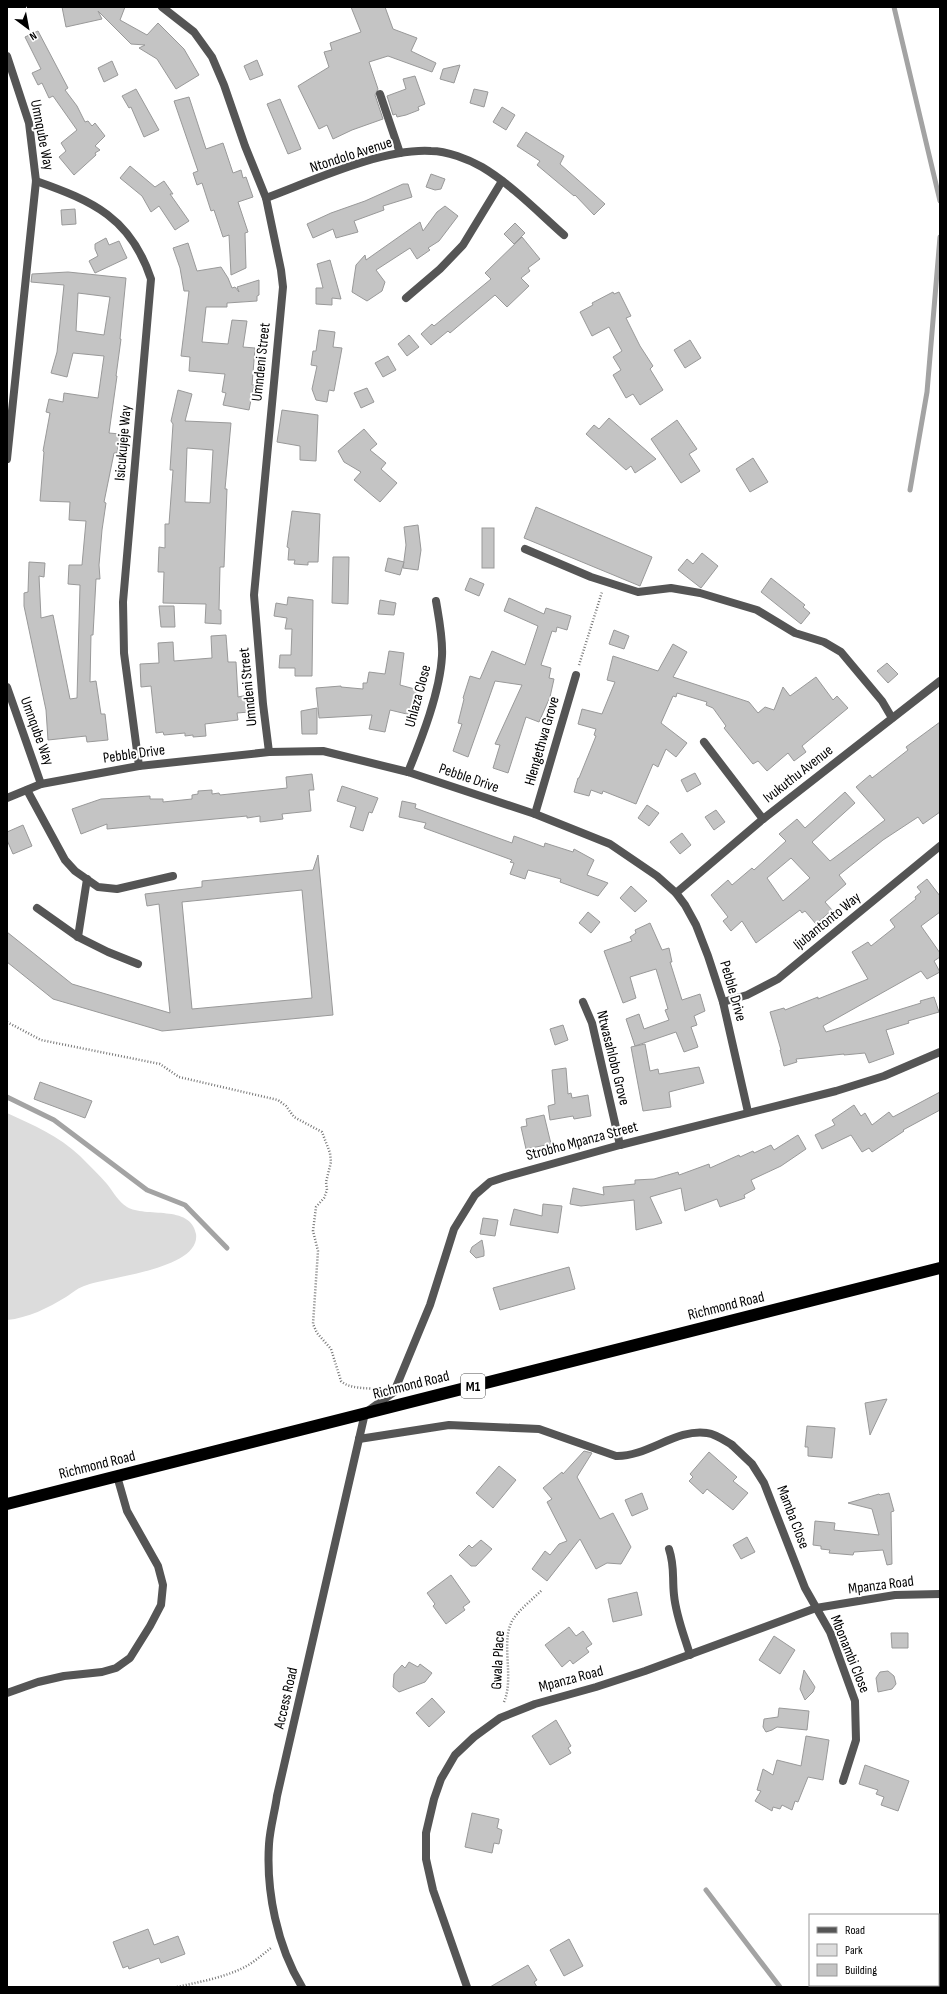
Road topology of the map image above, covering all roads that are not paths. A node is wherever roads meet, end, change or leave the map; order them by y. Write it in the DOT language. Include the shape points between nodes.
graph roads {
  1 [pos="162,7"];
  2 [pos="7,56"];
  3 [pos="380,94"];
  4 [pos="400,153"];
  5 [pos="36,181"];
  6 [pos="502,181"];
  7 [pos="266,198"];
  8 [pos="564,235"];
  9 [pos="406,298"];
  10 [pos="7,459"];
  11 [pos="525,549"];
  12 [pos="436,601"];
  13 [pos="576,675"];
  14 [pos="939,685"];
  15 [pos="7,687"];
  16 [pos="892,718"];
  17 [pos="704,742"];
  18 [pos="269,752"];
  19 [pos="138,766"];
  20 [pos="408,772"];
  21 [pos="42,784"];
  22 [pos="27,790"];
  23 [pos="7,798"];
  24 [pos="534,814"];
  25 [pos="763,819"];
  26 [pos="940,846"];
  27 [pos="173,876"];
  28 [pos="87,879"];
  29 [pos="676,893"];
  30 [pos="37,908"];
  31 [pos="78,937"];
  32 [pos="138,964"];
  33 [pos="583,1002"];
  34 [pos="722,1002"];
  35 [pos="940,1052"];
  36 [pos="748,1112"];
  37 [pos="620,1145"];
  38 [pos="940,1268"];
  39 [pos="365,1413"];
  40 [pos="359,1439"];
  41 [pos="117,1476"];
  42 [pos="7,1504"];
  43 [pos="669,1549"];
  44 [pos="940,1594"];
  45 [pos="816,1608"];
  46 [pos="690,1655"];
  47 [pos="7,1693"];
  48 [pos="843,1780"];
  49 [pos="302,1987"];
  50 [pos="467,1987"];
  1 -- 7 [label="street, Umndeni Street" via="194,32 212,57"];
  2 -- 5 [label="street, Umnqube Way" via="29,123"];
  3 -- 4 [label="street"];
  4 -- 6 [label="street, Ntondolo Avenue" via="431,151 455,156 481,166"];
  4 -- 7 [label="street, Ntondolo Avenue" via="377,158"];
  5 -- 10 [label="street, Umnqube Way"];
  5 -- 19 [label="street, Isicukujeje Way" via="76,195 116,221 143,257 151,279 123,602 124,653"];
  6 -- 8 [label="street, Ntondolo Avenue"];
  6 -- 9 [label="street" via="463,245"];
  7 -- 18 [label="street, Umndeni Street" via="283,287 254,595"];
  11 -- 16 [label="street" via="606,582 638,592 671,588 700,593 757,610 795,633 824,642 841,652 882,701"];
  12 -- 20 [label="street, Uhlaza Close" via="442,638 441,672 421,740"];
  13 -- 24 [label="street, Hlengethwa Grove"];
  14 -- 16 [label="street, Ivukuthu Avenue"];
  15 -- 21 [label="street, Umnqube Way"];
  16 -- 25 [label="street, Ivukuthu Avenue"];
  17 -- 25 [label="street"];
  18 -- 19 [label="street, Pebble Drive"];
  18 -- 20 [label="street, Pebble Drive" via="323,751"];
  19 -- 21 [label="street, Pebble Drive"];
  20 -- 24 [label="street, Pebble Drive"];
  21 -- 22 [label="street, Pebble Drive"];
  22 -- 23 [label="street, Pebble Drive"];
  22 -- 28 [label="street" via="64,860 75,872"];
  24 -- 29 [label="street, Pebble Drive" via="610,844"];
  25 -- 29 [label="street, Ivukuthu Avenue"];
  26 -- 34 [label="street, Ijubantonto Way" via="778,979 747,995"];
  27 -- 28 [label="street" via="118,888 98,887"];
  28 -- 31 [label="street"];
  29 -- 34 [label="street, Pebble Drive" via="696,925"];
  30 -- 31 [label="street"];
  31 -- 32 [label="street"];
  33 -- 37 [label="street, Ntwasahlobo Grove" via="592,1023"];
  34 -- 36 [label="street, Pebble Drive"];
  35 -- 36 [label="street, Strobho Mpanza Street" via="884,1076 843,1089"];
  36 -- 37 [label="street, Strobho Mpanza Street"];
  37 -- 39 [label="street, Strobho Mpanza Street" via="490,1182 475,1195 454,1229 430,1305 394,1392"];
  38 -- 39 [label="highway, Richmond Road / M1"];
  39 -- 40 [label="street, Access Road"];
  39 -- 41 [label="highway, Richmond Road / M1"];
  40 -- 45 [label="street, Mamba Close" via="449,1425 539,1429 616,1456 627,1456 695,1433 708,1433 732,1444 752,1464 764,1482 805,1588"];
  40 -- 49 [label="street, Access Road" via="277,1796 269,1844 270,1887 280,1940"];
  41 -- 42 [label="highway, Richmond Road / M1"];
  41 -- 47 [label="street" via="127,1511 158,1566 163,1585 161,1605 130,1658 116,1668 64,1676"];
  43 -- 46 [label="street" via="674,1563 676,1611"];
  44 -- 45 [label="street, Mpanza Road" via="895,1595"];
  45 -- 46 [label="street, Mpanza Road"];
  45 -- 48 [label="street, Mbonambi Close" via="830,1632 856,1708 856,1740"];
  46 -- 50 [label="street, Mpanza Road" via="596,1687 535,1704 500,1718 455,1755 441,1779 434,1799 426,1833 426,1859 433,1890"];
}
